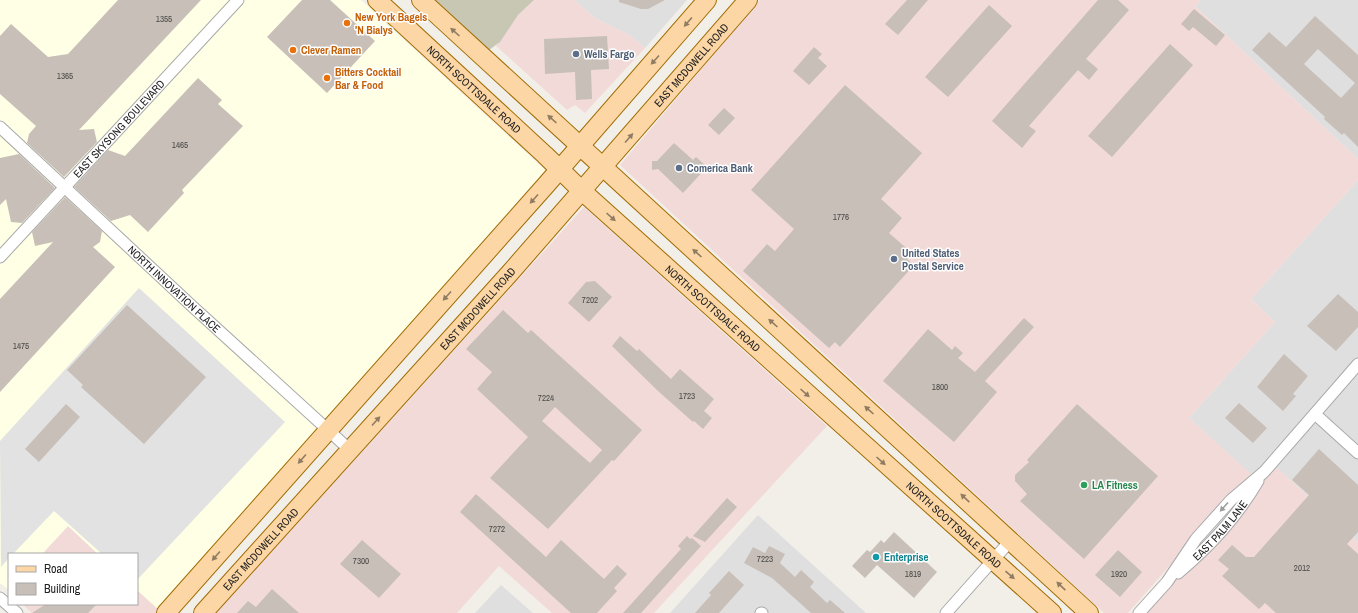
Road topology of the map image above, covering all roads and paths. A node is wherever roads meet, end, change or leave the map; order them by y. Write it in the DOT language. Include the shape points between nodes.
graph roads {
  1 [pos="238,0"];
  2 [pos="377,0"];
  3 [pos="421,0"];
  4 [pos="707,0"];
  5 [pos="748,0"];
  6 [pos="0,127"];
  7 [pos="580,146"];
  8 [pos="603,167"];
  9 [pos="559,169"];
  10 [pos="65,187"];
  11 [pos="582,191"];
  12 [pos="0,257"];
  13 [pos="1358,364"];
  14 [pos="1315,414"];
  15 [pos="328,430"];
  16 [pos="350,450"];
  17 [pos="1358,453"];
  18 [pos="1011,540"];
  19 [pos="992,560"];
  20 [pos="0,598"];
  21 [pos="17,613"];
  22 [pos="166,613"];
  23 [pos="203,613"];
  24 [pos="946,613"];
  25 [pos="1052,613"];
  26 [pos="1089,613"];
  27 [pos="1139,613"];
  1 -- 10 [label="street, EAST SKYSONG BOULEVARD"];
  2 -- 9 [label="main road, NORTH SCOTTSDALE ROAD"];
  7 -- 3 [label="main road, one-way"];
  4 -- 7 [label="main road, one-way"];
  8 -- 5 [label="main road, EAST MCDOWELL ROAD, one-way"];
  6 -- 10 [label="street, NORTH INNOVATION PLACE"];
  7 -- 8 [label="main road"];
  7 -- 9 [label="main road"];
  8 -- 11 [label="main road, EAST MCDOWELL ROAD"];
  18 -- 8 [label="main road, one-way"];
  9 -- 11 [label="main road, NORTH SCOTTSDALE ROAD"];
  9 -- 15 [label="main road, one-way"];
  10 -- 12 [label="street, EAST SKYSONG BOULEVARD"];
  10 -- 15 [label="street, NORTH INNOVATION PLACE"];
  16 -- 11 [label="main road, EAST MCDOWELL ROAD, one-way"];
  11 -- 19 [label="main road, NORTH SCOTTSDALE ROAD, one-way"];
  13 -- 14 [label="street, EAST PALM LANE"];
  14 -- 17 [label="street"];
  14 -- 27 [label="street, EAST PALM LANE" via="1264,472 1241,509 1222,531 1167,582"];
  15 -- 16 [label="street, NORTH INNOVATION PLACE"];
  15 -- 22 [label="main road, one-way"];
  16 -- 23 [label="main road, EAST MCDOWELL ROAD"];
  18 -- 19 [label="street"];
  26 -- 18 [label="main road, one-way"];
  19 -- 24 [label="street"];
  19 -- 25 [label="main road, NORTH SCOTTSDALE ROAD, one-way"];
  20 -- 21 [label="street"];
}
